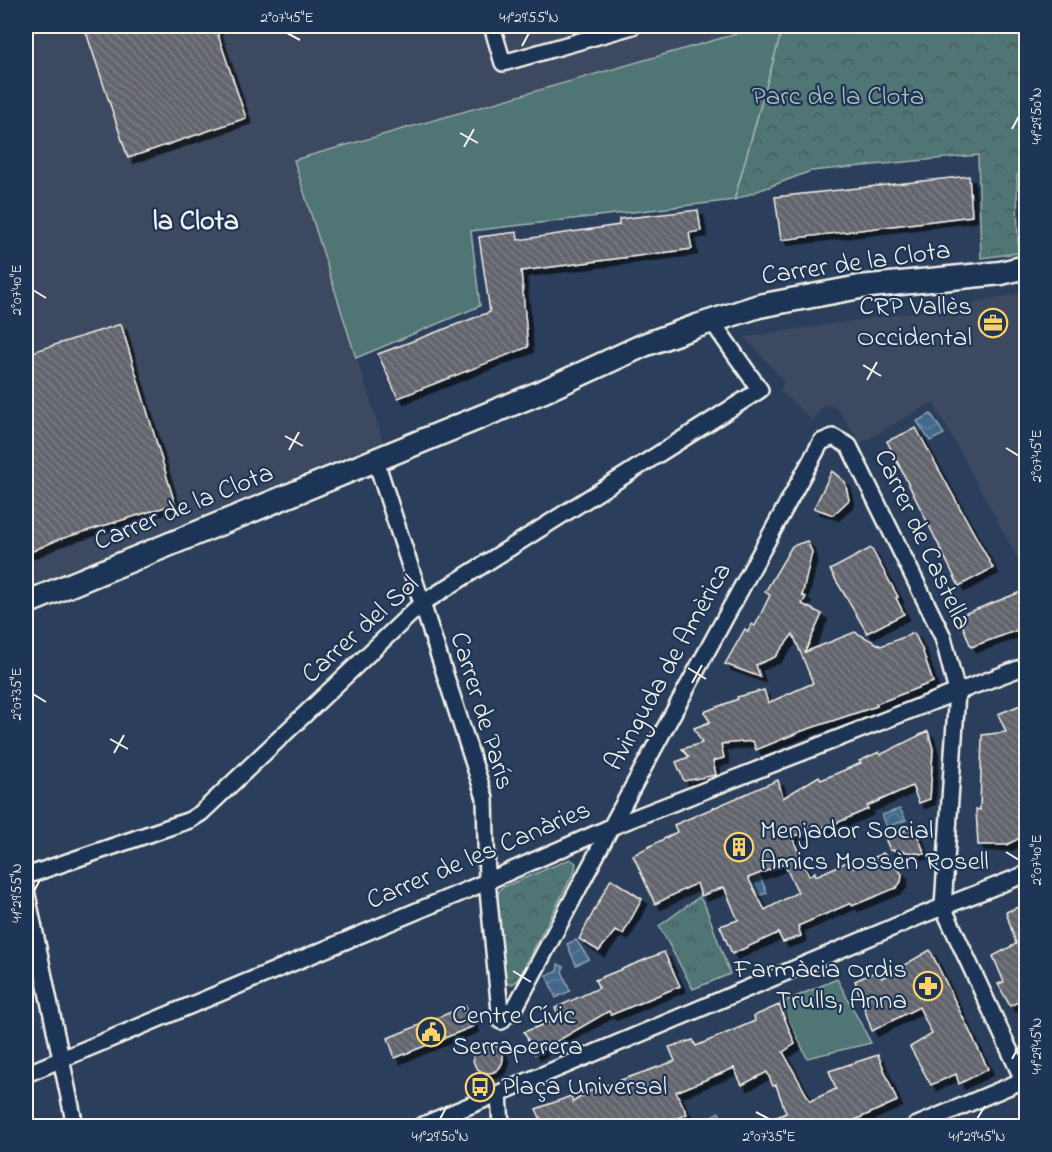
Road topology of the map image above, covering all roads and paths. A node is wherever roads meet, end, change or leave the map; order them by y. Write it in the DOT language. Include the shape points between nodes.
graph roads {
  1 [pos="492,26"];
  2 [pos="633,26"];
  3 [pos="1026,267"];
  4 [pos="1026,277"];
  5 [pos="718,330"];
  6 [pos="564,383"];
  7 [pos="833,437"];
  8 [pos="376,461"];
  9 [pos="26,603"];
  10 [pos="422,604"];
  11 [pos="1026,666"];
  12 [pos="957,692"];
  13 [pos="610,837"];
  14 [pos="1026,874"];
  15 [pos="26,876"];
  16 [pos="487,882"];
  17 [pos="26,890"];
  18 [pos="943,907"];
  19 [pos="501,1021"];
  20 [pos="62,1059"];
  21 [pos="26,1074"];
  22 [pos="1025,1083"];
  23 [pos="499,1094"];
  24 [pos="438,1123"];
  25 [pos="75,1126"];
  26 [pos="421,1126"];
  27 [pos="501,1126"];
  28 [pos="915,1126"];
  1 -- 2 [label="street" via="503,63"];
  3 -- 6 [label="street, Carrer de la Clota" via="860,287 759,306 644,345"];
  4 -- 5 [label="street, Carrer de la Clota" via="981,287 834,304"];
  5 -- 6 [label="street, Carrer de la Clota"];
  5 -- 10 [label="street, Carrer del Sol" via="760,390"];
  6 -- 8 [label="street, Carrer de la Clota"];
  7 -- 12 [label="street, Carrer de Castella" via="849,446 943,637"];
  7 -- 13 [label="street, Avinguda de Amèrica" via="821,442"];
  8 -- 9 [label="street, Carrer de la Clota"];
  8 -- 10 [label="street, Carrer de París"];
  10 -- 15 [label="street, Carrer del Sol" via="201,813"];
  10 -- 16 [label="street, Carrer de París" via="484,798"];
  11 -- 12 [label="street, Carrer de les Canàries"];
  12 -- 13 [label="street, Carrer de les Canàries"];
  12 -- 18 [label="street, Carrer de Castella"];
  13 -- 16 [label="street, Carrer de les Canàries"];
  13 -- 19 [label="street, Avinguda de Amèrica" via="517,1004"];
  14 -- 18 [label="street"];
  16 -- 19 [label="street, Carrer de París"];
  16 -- 20 [label="street, Carrer de les Canàries"];
  17 -- 20 [label="street"];
  18 -- 22 [label="street, Carrer de Castella"];
  18 -- 23 [label="street"];
  20 -- 21 [label="street, Carrer de les Canàries"];
  20 -- 25 [label="street"];
  22 -- 28 [label="street"];
  23 -- 24 [label="street"];
  23 -- 27 [label="street"];
  24 -- 26 [label="street"];
}
